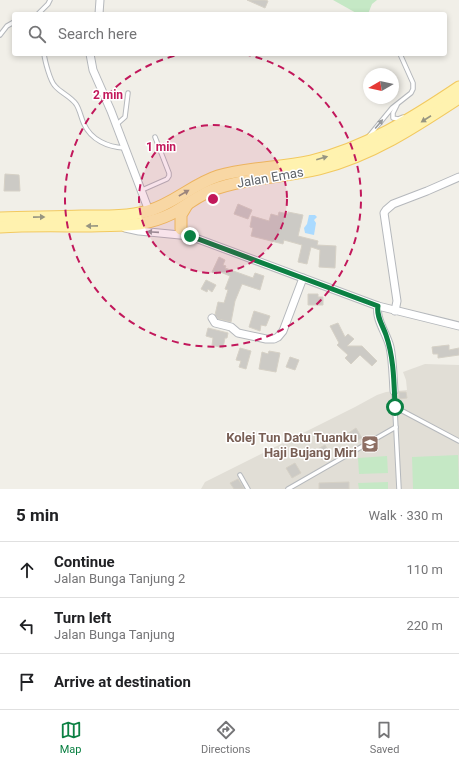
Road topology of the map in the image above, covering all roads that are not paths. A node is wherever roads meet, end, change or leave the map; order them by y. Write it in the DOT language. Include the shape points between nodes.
graph roads {
  1 [pos="50,0"];
  2 [pos="100,0"];
  3 [pos="40,12"];
  4 [pos="99,12"];
  5 [pos="12,23"];
  6 [pos="0,35"];
  7 [pos="45,56"];
  8 [pos="90,56"];
  9 [pos="401,56"];
  10 [pos="457,92"];
  11 [pos="128,93"];
  12 [pos="399,103"];
  13 [pos="398,104"];
  14 [pos="116,125"];
  15 [pos="155,137"];
  16 [pos="360,144"];
  17 [pos="125,148"];
  18 [pos="459,177"];
  19 [pos="142,190"];
  20 [pos="187,204"];
  21 [pos="149,211"];
  22 [pos="171,214"];
  23 [pos="0,218"];
  24 [pos="117,225"];
  25 [pos="0,227"];
  26 [pos="186,232"];
  27 [pos="304,278"];
  28 [pos="378,306"];
  29 [pos="395,311"];
  30 [pos="212,318"];
  31 [pos="459,326"];
  32 [pos="394,391"];
  33 [pos="395,407"];
  34 [pos="396,427"];
  35 [pos="459,441"];
  36 [pos="240,475"];
  37 [pos="248,489"];
  38 [pos="288,489"];
  39 [pos="400,489"];
  1 -- 3 [label="lane"];
  2 -- 4 [label="street"];
  5 -- 6 [label="lane"];
  7 -- 17 [label="lane" via="54,86 72,98 89,133 112,147"];
  8 -- 14 [label="street" via="93,70"];
  9 -- 12 [label="lane" via="413,85 411,93"];
  10 -- 13 [label="lane" via="395,119 393,114"];
  10 -- 16 [label="main road, Jalan Emas"];
  10 -- 20 [label="main road, Jalan Emas, one-way" via="391,141 364,154 319,169 228,184"];
  11 -- 14 [label="lane" via="125,116"];
  16 -- 13 [label="lane, one-way"];
  14 -- 17 [label="street"];
  15 -- 19 [label="lane" via="170,173 167,179"];
  21 -- 16 [label="main road, Jalan Emas, one-way" via="217,177 310,161"];
  17 -- 19 [label="street"];
  18 -- 29 [label="street" via="393,204 384,213 397,301"];
  19 -- 21 [label="street"];
  20 -- 22 [label="main road, Jalan Emas"];
  20 -- 26 [label="main road" via="181,215"];
  21 -- 22 [label="main road" via="163,209"];
  23 -- 21 [label="main road, Jalan Emas, one-way" via="110,216"];
  22 -- 24 [label="main road, Jalan Emas" via="138,224"];
  22 -- 26 [label="street"];
  24 -- 25 [label="main road, Jalan Emas, one-way"];
  26 -- 24 [label="street, one-way" via="138,231"];
  26 -- 27 [label="street"];
  27 -- 28 [label="street"];
  27 -- 30 [label="street" via="282,331 274,339 238,332 231,326 215,323"];
  28 -- 29 [label="street"];
  28 -- 32 [label="street" via="377,312 387,336 392,359"];
  29 -- 31 [label="street"];
  32 -- 33 [label="lane"];
  33 -- 34 [label="lane"];
  33 -- 35 [label="lane"];
  34 -- 38 [label="lane"];
  34 -- 39 [label="lane"];
  36 -- 37 [label="lane"];
}
